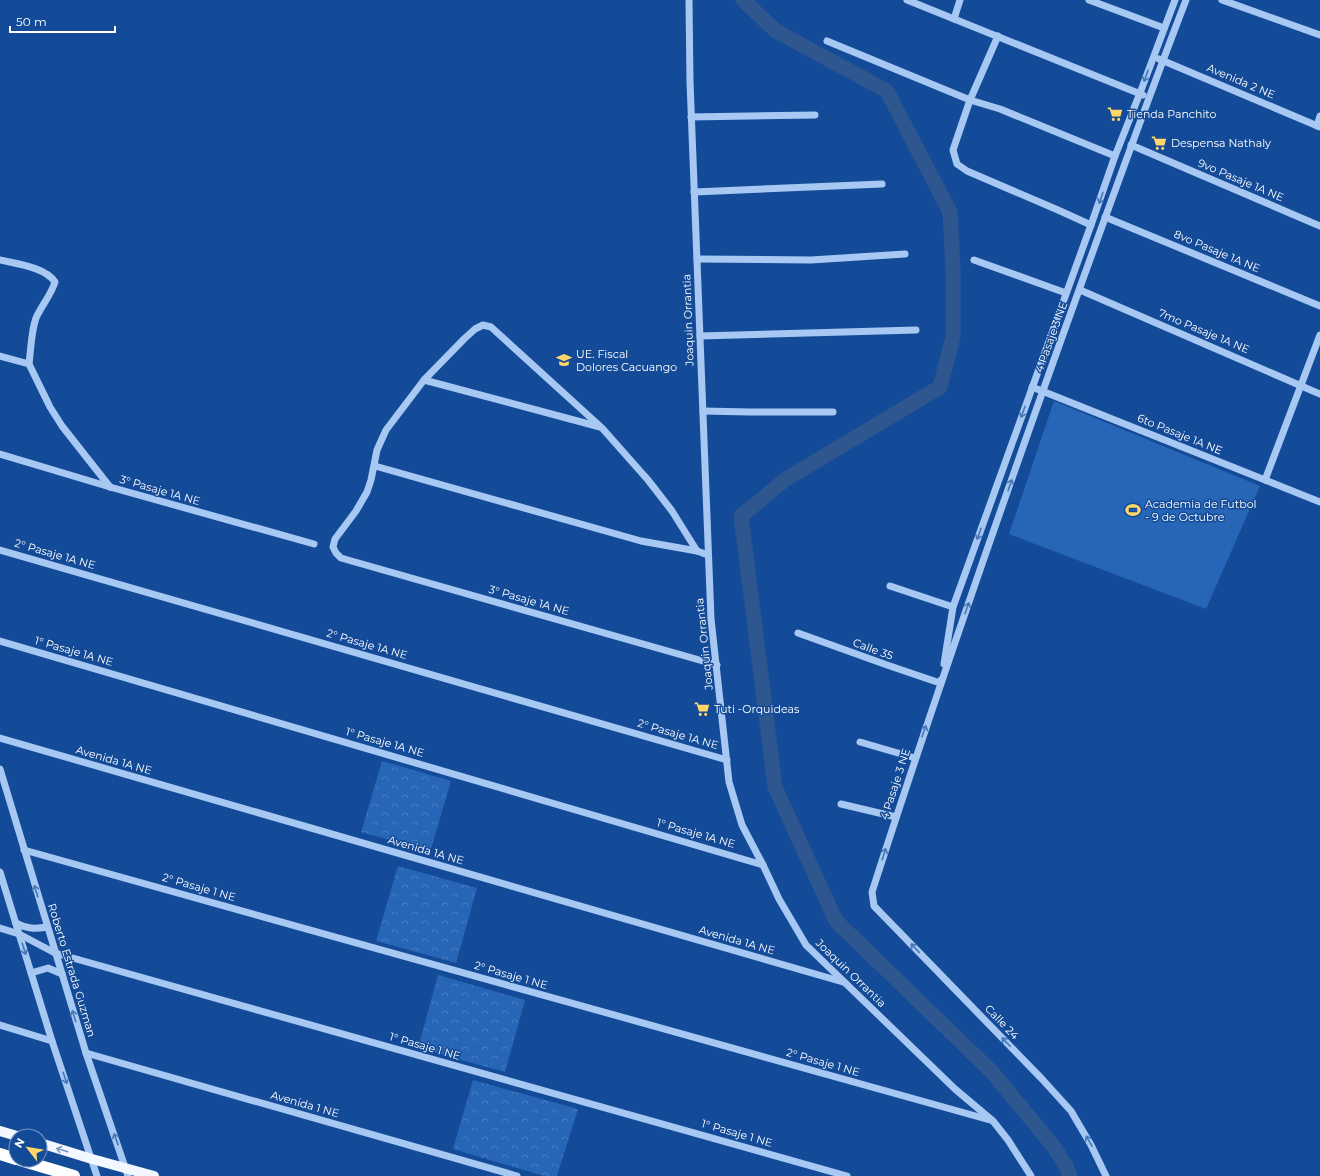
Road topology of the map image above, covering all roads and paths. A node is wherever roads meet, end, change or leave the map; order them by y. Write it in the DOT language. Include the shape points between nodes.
graph roads {
  1 [pos="689,0"];
  2 [pos="907,0"];
  3 [pos="960,0"];
  4 [pos="1089,0"];
  5 [pos="1175,0"];
  6 [pos="1186,0"];
  7 [pos="1222,0"];
  8 [pos="954,19"];
  9 [pos="1164,28"];
  10 [pos="1320,35"];
  11 [pos="998,36"];
  12 [pos="827,41"];
  13 [pos="1154,56"];
  14 [pos="1163,60"];
  15 [pos="1140,93"];
  16 [pos="1149,97"];
  17 [pos="970,100"];
  18 [pos="815,115"];
  19 [pos="1320,116"];
  20 [pos="691,117"];
  21 [pos="1318,127"];
  22 [pos="1131,145"];
  23 [pos="1115,156"];
  24 [pos="882,184"];
  25 [pos="694,192"];
  26 [pos="1106,217"];
  27 [pos="1091,225"];
  28 [pos="1320,226"];
  29 [pos="906,254"];
  30 [pos="0,260"];
  31 [pos="697,260"];
  32 [pos="974,260"];
  33 [pos="1080,290"];
  34 [pos="1066,293"];
  35 [pos="1320,306"];
  36 [pos="916,330"];
  37 [pos="1320,334"];
  38 [pos="700,336"];
  39 [pos="0,356"];
  40 [pos="29,364"];
  41 [pos="424,380"];
  42 [pos="1301,385"];
  43 [pos="1032,386"];
  44 [pos="1043,391"];
  45 [pos="1320,394"];
  46 [pos="703,411"];
  47 [pos="833,412"];
  48 [pos="602,428"];
  49 [pos="0,454"];
  50 [pos="375,466"];
  51 [pos="1265,480"];
  52 [pos="110,487"];
  53 [pos="1320,502"];
  54 [pos="314,544"];
  55 [pos="0,550"];
  56 [pos="697,551"];
  57 [pos="708,555"];
  58 [pos="890,586"];
  59 [pos="953,607"];
  60 [pos="798,633"];
  61 [pos="0,641"];
  62 [pos="717,665"];
  63 [pos="940,683"];
  64 [pos="0,738"];
  65 [pos="860,742"];
  66 [pos="915,758"];
  67 [pos="727,760"];
  68 [pos="0,770"];
  69 [pos="841,804"];
  70 [pos="896,817"];
  71 [pos="24,850"];
  72 [pos="763,864"];
  73 [pos="0,872"];
  74 [pos="872,892"];
  75 [pos="16,923"];
  76 [pos="47,926"];
  77 [pos="0,928"];
  78 [pos="19,934"];
  79 [pos="55,953"];
  80 [pos="31,973"];
  81 [pos="62,974"];
  82 [pos="845,982"];
  83 [pos="0,1025"];
  84 [pos="52,1041"];
  85 [pos="86,1053"];
  86 [pos="993,1121"];
  87 [pos="48,1145"];
  88 [pos="92,1159"];
  89 [pos="47,1168"];
  90 [pos="127,1172"];
  91 [pos="74,1176"];
  92 [pos="97,1176"];
  93 [pos="154,1176"];
  94 [pos="518,1176"];
  95 [pos="847,1176"];
  96 [pos="1031,1176"];
  97 [pos="1106,1176"];
  1 -- 20 [label="street, Joaquin Orrantia"];
  2 -- 8 [label="street"];
  3 -- 8 [label="street"];
  4 -- 9 [label="street"];
  5 -- 9 [label="street, 4 Pasaje 3 NE"];
  6 -- 14 [label="street, 4 Pasaje 3 NE"];
  7 -- 10 [label="street"];
  8 -- 11 [label="street"];
  9 -- 13 [label="street, 4 Pasaje 3 NE"];
  11 -- 15 [label="street"];
  11 -- 17 [label="street"];
  12 -- 17 [label="street"];
  13 -- 14 [label="street, Avenida 2 NE"];
  13 -- 15 [label="street, 4 Pasaje 3 NE, one-way"];
  14 -- 16 [label="street, 4 Pasaje 3 NE"];
  14 -- 21 [label="street, Avenida 2 NE"];
  15 -- 16 [label="street"];
  15 -- 23 [label="street, 4 Pasaje 3 NE"];
  16 -- 22 [label="street, 4 Pasaje 3 NE"];
  17 -- 23 [label="street" via="1000,109"];
  17 -- 27 [label="street" via="953,150 957,164 967,171"];
  18 -- 20 [label="street"];
  19 -- 21 [label="street"];
  20 -- 25 [label="street, Joaquin Orrantia"];
  22 -- 26 [label="street, 4 Pasaje 3 NE"];
  22 -- 28 [label="street, 9vo Pasaje 1A NE"];
  23 -- 27 [label="street, 4 Pasaje 3 NE, one-way"];
  24 -- 25 [label="street"];
  25 -- 31 [label="street, Joaquin Orrantia"];
  26 -- 33 [label="street, 4 Pasaje 3 NE"];
  26 -- 35 [label="street, 8vo Pasaje 1A NE"];
  27 -- 34 [label="street, 4 Pasaje 3 NE"];
  29 -- 31 [label="street" via="811,260"];
  30 -- 40 [label="street" via="42,270 55,282 36,319"];
  31 -- 38 [label="street, Joaquin Orrantia"];
  32 -- 34 [label="street"];
  33 -- 42 [label="street, 7mo Pasaje 1A NE"];
  33 -- 44 [label="street, 4 Pasaje 3 NE"];
  34 -- 43 [label="street, 4 Pasaje 3 NE"];
  36 -- 38 [label="street"];
  37 -- 42 [label="street"];
  38 -- 46 [label="street, Joaquin Orrantia"];
  39 -- 40 [label="street"];
  40 -- 52 [label="street" via="62,426"];
  41 -- 48 [label="street"];
  41 -- 48 [label="street" via="475,329 483,325 491,327"];
  41 -- 50 [label="street" via="386,430 377,450"];
  42 -- 45 [label="street, 7mo Pasaje 1A NE"];
  42 -- 51 [label="street"];
  43 -- 44 [label="street, 6to Pasaje 1A NE"];
  43 -- 59 [label="street, 4 Pasaje 3 NE, one-way"];
  44 -- 51 [label="street, 6to Pasaje 1A NE"];
  63 -- 44 [label="street, 4 Pasaje 3 NE, one-way"];
  46 -- 47 [label="street"];
  46 -- 57 [label="street, Joaquin Orrantia"];
  48 -- 56 [label="street" via="653,486"];
  49 -- 52 [label="street, 3° Pasaje 1A NE"];
  50 -- 56 [label="street" via="641,541"];
  50 -- 62 [label="street, 3° Pasaje 1A NE" via="367,492 335,539 333,546 342,558"];
  51 -- 53 [label="street, 6to Pasaje 1A NE"];
  52 -- 54 [label="street, 3° Pasaje 1A NE"];
  55 -- 67 [label="street, 2° Pasaje 1A NE"];
  56 -- 57 [label="street"];
  57 -- 62 [label="street, Joaquin Orrantia" via="711,619"];
  58 -- 59 [label="street"];
  59 -- 63 [label="street, 4 Pasaje 3 NE"];
  60 -- 63 [label="street, Calle 35"];
  61 -- 72 [label="street, 1° Pasaje 1A NE"];
  62 -- 67 [label="street, Joaquin Orrantia"];
  66 -- 63 [label="street, 4 Pasaje 3 NE, one-way"];
  64 -- 82 [label="street, Avenida 1A NE"];
  65 -- 66 [label="street"];
  66 -- 70 [label="street, 4 Pasaje 3 NE"];
  67 -- 72 [label="street, Joaquin Orrantia" via="730,782 742,825"];
  68 -- 71 [label="street, Roberto Estrada Guzman"];
  69 -- 70 [label="street"];
  74 -- 70 [label="street, 4 Pasaje 3 NE, one-way"];
  76 -- 71 [label="street, Roberto Estrada Guzman, one-way"];
  71 -- 86 [label="street, 2° Pasaje 1 NE"];
  72 -- 82 [label="street, Joaquin Orrantia" via="779,899 806,944"];
  73 -- 75 [label="street"];
  97 -- 74 [label="street, Calle 24, one-way" via="1071,1112 874,906"];
  75 -- 76 [label="street" via="25,927"];
  75 -- 78 [label="street"];
  76 -- 79 [label="street, Roberto Estrada Guzman"];
  77 -- 78 [label="street, 1° Pasaje 1 NE"];
  78 -- 79 [label="street, 1° Pasaje 1 NE"];
  78 -- 80 [label="street, one-way"];
  79 -- 81 [label="street, Roberto Estrada Guzman"];
  79 -- 95 [label="street, 1° Pasaje 1 NE"];
  80 -- 81 [label="street" via="48,968"];
  80 -- 84 [label="street"];
  85 -- 81 [label="street, Roberto Estrada Guzman, one-way"];
  82 -- 86 [label="street, Joaquin Orrantia" via="955,1089"];
  83 -- 84 [label="street"];
  84 -- 88 [label="street, one-way"];
  90 -- 85 [label="street, Roberto Estrada Guzman, one-way"];
  85 -- 94 [label="street, Avenida 1 NE"];
  86 -- 96 [label="street, Joaquin Orrantia"];
  88 -- 87 [label="main road, one-way"];
  88 -- 90 [label="main road"];
  88 -- 92 [label="street"];
  89 -- 91 [label="highway"];
  90 -- 93 [label="main road"];
}
